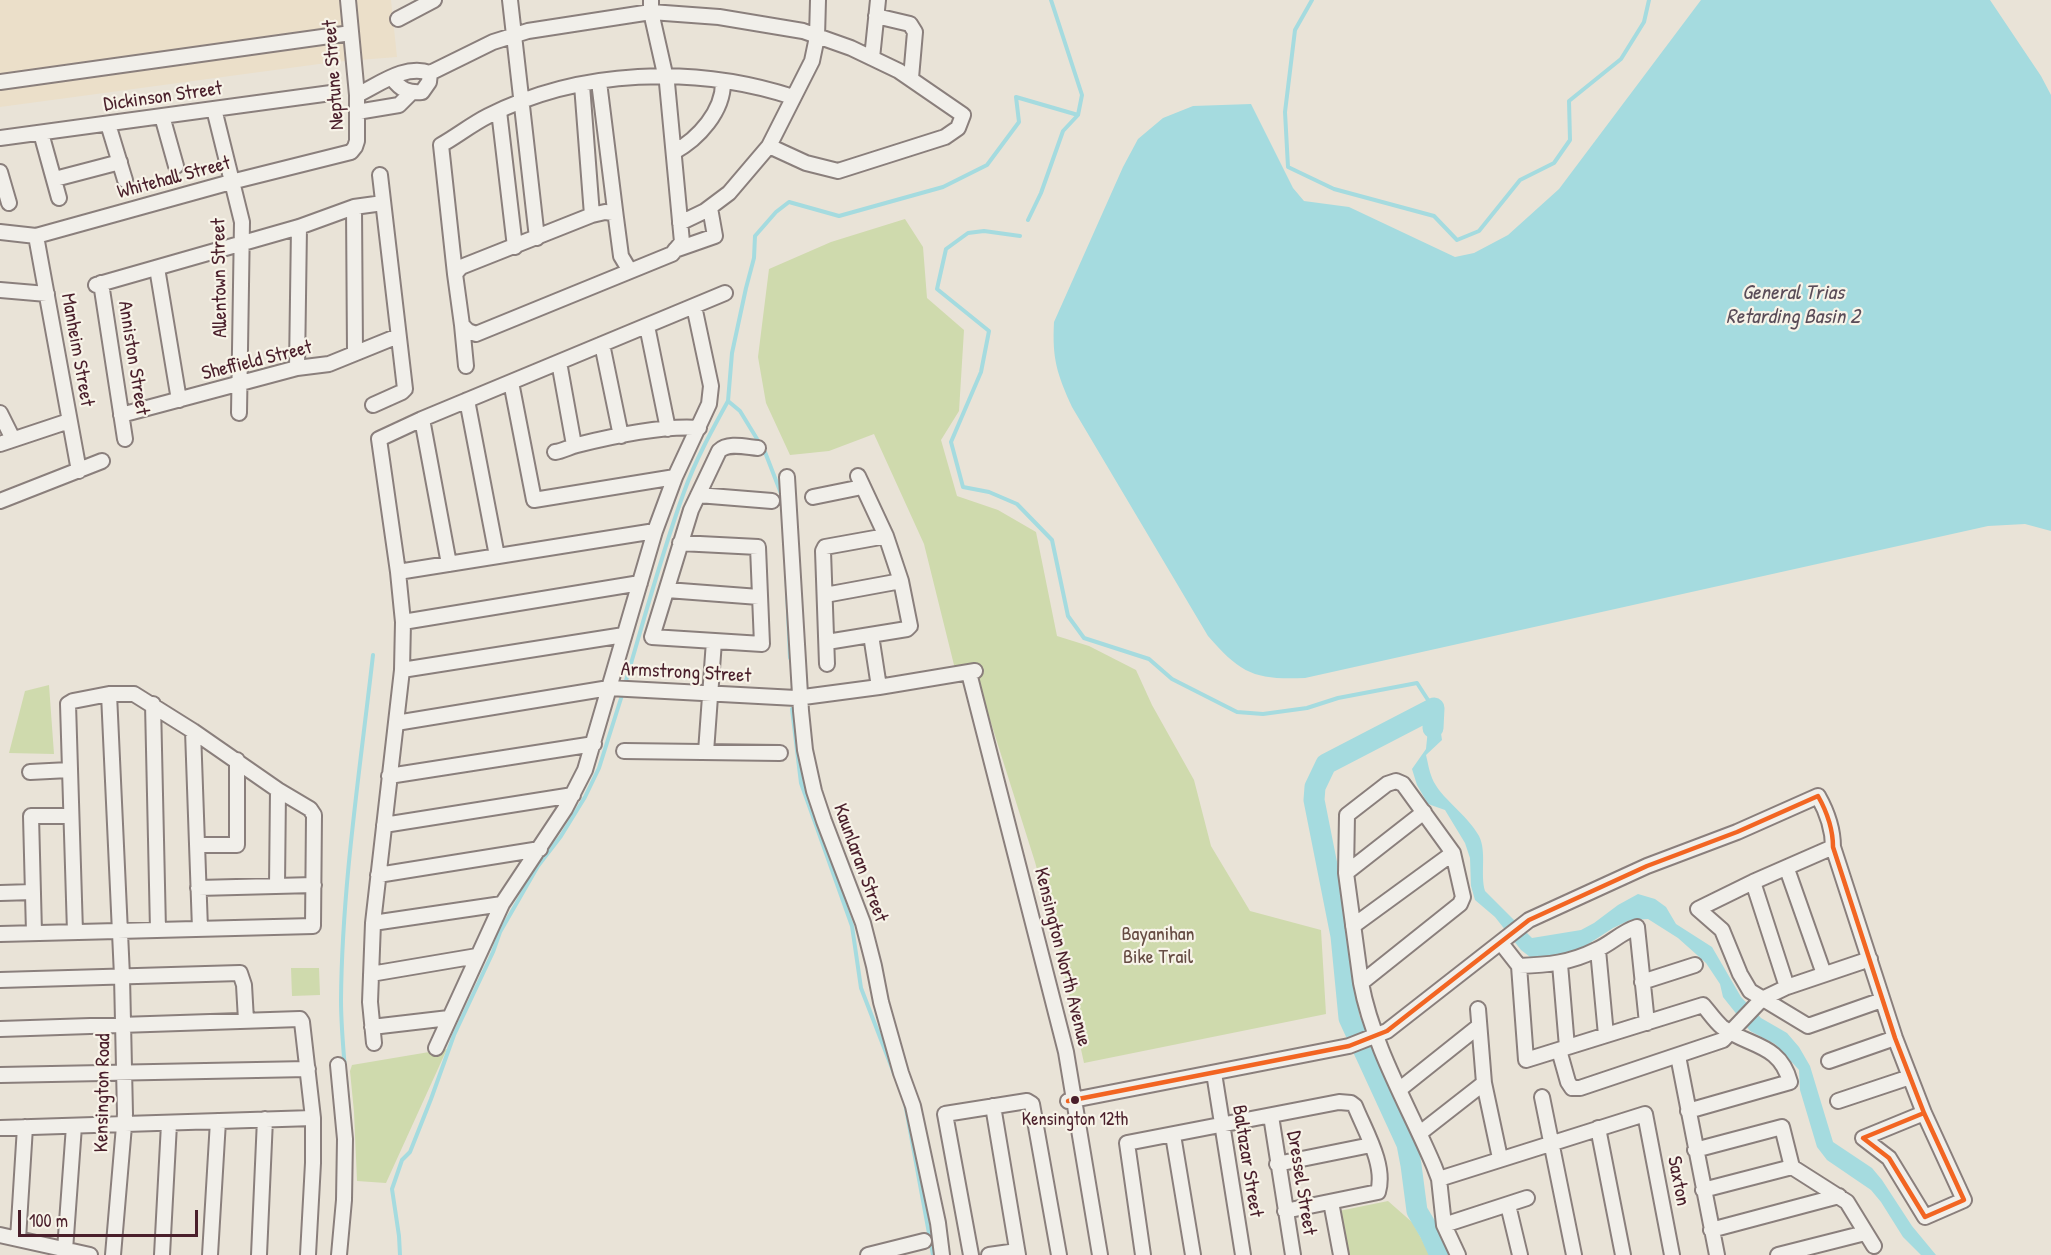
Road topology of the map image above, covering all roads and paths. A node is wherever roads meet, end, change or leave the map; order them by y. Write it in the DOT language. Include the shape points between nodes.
graph roads {
  1 [pos="348,0"];
  2 [pos="510,0"];
  3 [pos="818,0"];
  4 [pos="878,0"];
  5 [pos="429,1"];
  6 [pos="651,6"];
  7 [pos="876,16"];
  8 [pos="398,19"];
  9 [pos="351,33"];
  10 [pos="513,36"];
  11 [pos="817,37"];
  12 [pos="872,58"];
  13 [pos="430,73"];
  14 [pos="666,76"];
  15 [pos="392,78"];
  16 [pos="911,78"];
  17 [pos="723,81"];
  18 [pos="0,82"];
  19 [pos="599,82"];
  20 [pos="582,85"];
  21 [pos="331,93"];
  22 [pos="411,93"];
  23 [pos="357,95"];
  24 [pos="793,97"];
  25 [pos="521,102"];
  26 [pos="214,109"];
  27 [pos="357,111"];
  28 [pos="499,111"];
  29 [pos="162,116"];
  30 [pos="108,124"];
  31 [pos="41,133"];
  32 [pos="0,138"];
  33 [pos="769,146"];
  34 [pos="355,147"];
  35 [pos="674,152"];
  36 [pos="120,162"];
  37 [pos="176,166"];
  38 [pos="0,172"];
  39 [pos="380,176"];
  40 [pos="55,179"];
  41 [pos="125,180"];
  42 [pos="231,182"];
  43 [pos="59,198"];
  44 [pos="9,203"];
  45 [pos="383,203"];
  46 [pos="354,207"];
  47 [pos="710,208"];
  48 [pos="592,215"];
  49 [pos="616,218"];
  50 [pos="680,223"];
  51 [pos="298,227"];
  52 [pos="0,232"];
  53 [pos="36,236"];
  54 [pos="537,238"];
  55 [pos="243,242"];
  56 [pos="514,247"];
  57 [pos="675,250"];
  58 [pos="157,268"];
  59 [pos="630,271"];
  60 [pos="455,274"];
  61 [pos="0,290"];
  62 [pos="725,293"];
  63 [pos="47,294"];
  64 [pos="694,306"];
  65 [pos="462,325"];
  66 [pos="647,326"];
  67 [pos="398,336"];
  68 [pos="602,344"];
  69 [pos="355,353"];
  70 [pos="559,362"];
  71 [pos="466,366"];
  72 [pos="297,368"];
  73 [pos="511,382"];
  74 [pos="240,384"];
  75 [pos="179,400"];
  76 [pos="467,400"];
  77 [pos="373,405"];
  78 [pos="0,413"];
  79 [pos="239,413"];
  80 [pos="122,416"];
  81 [pos="422,419"];
  82 [pos="69,421"];
  83 [pos="699,428"];
  84 [pos="668,429"];
  85 [pos="621,436"];
  86 [pos="125,439"];
  87 [pos="7,442"];
  88 [pos="574,445"];
  89 [pos="758,448"];
  90 [pos="555,452"];
  91 [pos="102,461"];
  92 [pos="79,471"];
  93 [pos="675,477"];
  94 [pos="787,477"];
  95 [pos="698,495"];
  96 [pos="813,497"];
  97 [pos="0,501"];
  98 [pos="772,501"];
  99 [pos="655,531"];
  100 [pos="886,536"];
  101 [pos="681,543"];
  102 [pos="497,556"];
  103 [pos="450,564"];
  104 [pos="398,572"];
  105 [pos="901,582"];
  106 [pos="640,583"];
  107 [pos="667,590"];
  108 [pos="825,595"];
  109 [pos="759,597"];
  110 [pos="403,622"];
  111 [pos="624,635"];
  112 [pos="871,635"];
  113 [pos="714,641"];
  114 [pos="827,642"];
  115 [pos="827,664"];
  116 [pos="402,670"];
  117 [pos="972,672"];
  118 [pos="879,687"];
  119 [pos="613,688"];
  120 [pos="710,693"];
  121 [pos="109,694"];
  122 [pos="800,697"];
  123 [pos="153,704"];
  124 [pos="396,723"];
  125 [pos="193,730"];
  126 [pos="594,744"];
  127 [pos="624,751"];
  128 [pos="706,752"];
  129 [pos="780,753"];
  130 [pos="237,760"];
  131 [pos="69,770"];
  132 [pos="30,772"];
  133 [pos="390,776"];
  134 [pos="278,790"];
  135 [pos="573,795"];
  136 [pos="1424,812"];
  137 [pos="71,816"];
  138 [pos="384,825"];
  139 [pos="197,845"];
  140 [pos="1833,847"];
  141 [pos="540,849"];
  142 [pos="1453,853"];
  143 [pos="1787,869"];
  144 [pos="1346,873"];
  145 [pos="378,875"];
  146 [pos="1753,882"];
  147 [pos="314,885"];
  148 [pos="277,886"];
  149 [pos="198,888"];
  150 [pos="33,892"];
  151 [pos="0,893"];
  152 [pos="502,904"];
  153 [pos="373,923"];
  154 [pos="1353,926"];
  155 [pos="200,929"];
  156 [pos="159,930"];
  157 [pos="120,931"];
  158 [pos="75,932"];
  159 [pos="34,933"];
  160 [pos="0,934"];
  161 [pos="1504,941"];
  162 [pos="1598,950"];
  163 [pos="477,956"];
  164 [pos="1870,958"];
  165 [pos="1560,964"];
  166 [pos="1695,965"];
  167 [pos="1519,966"];
  168 [pos="371,974"];
  169 [pos="1824,974"];
  170 [pos="122,976"];
  171 [pos="0,980"];
  172 [pos="1642,982"];
  173 [pos="1361,983"];
  174 [pos="1787,987"];
  175 [pos="1882,1000"];
  176 [pos="1758,1004"];
  177 [pos="1478,1009"];
  178 [pos="449,1018"];
  179 [pos="246,1020"];
  180 [pos="1647,1023"];
  181 [pos="124,1024"];
  182 [pos="1479,1026"];
  183 [pos="372,1027"];
  184 [pos="1736,1027"];
  185 [pos="0,1029"];
  186 [pos="1606,1035"];
  187 [pos="1374,1038"];
  188 [pos="1895,1038"];
  189 [pos="374,1044"];
  190 [pos="436,1048"];
  191 [pos="1563,1049"];
  192 [pos="1678,1056"];
  193 [pos="1829,1061"];
  194 [pos="338,1065"];
  195 [pos="308,1069"];
  196 [pos="124,1072"];
  197 [pos="1214,1073"];
  198 [pos="0,1075"];
  199 [pos="1910,1077"];
  200 [pos="1484,1083"];
  201 [pos="1400,1089"];
  202 [pos="1542,1097"];
  203 [pos="1072,1100"];
  204 [pos="1838,1101"];
  205 [pos="993,1106"];
  206 [pos="1688,1111"];
  207 [pos="1924,1113"];
  208 [pos="1271,1116"];
  209 [pos="313,1118"];
  210 [pos="265,1119"];
  211 [pos="218,1121"];
  212 [pos="169,1124"];
  213 [pos="124,1125"];
  214 [pos="74,1126"];
  215 [pos="1222,1126"];
  216 [pos="26,1127"];
  217 [pos="0,1128"];
  218 [pos="1598,1128"];
  219 [pos="1420,1133"];
  220 [pos="1173,1135"];
  221 [pos="1552,1142"];
  222 [pos="1371,1145"];
  223 [pos="1695,1150"];
  224 [pos="1500,1158"];
  225 [pos="1277,1164"];
  226 [pos="1792,1167"];
  227 [pos="1438,1179"];
  228 [pos="1703,1190"];
  229 [pos="1839,1196"];
  230 [pos="1527,1198"];
  231 [pos="1331,1202"];
  232 [pos="1508,1205"];
  233 [pos="1285,1211"];
  234 [pos="1444,1225"];
  235 [pos="1711,1230"];
  236 [pos="1865,1233"];
  237 [pos="0,1235"];
  238 [pos="18,1239"];
  239 [pos="924,1241"];
  240 [pos="1874,1246"];
  241 [pos="65,1250"];
  242 [pos="902,1251"];
  243 [pos="1017,1253"];
  244 [pos="90,1255"];
  245 [pos="113,1255"];
  246 [pos="162,1255"];
  247 [pos="210,1255"];
  248 [pos="259,1255"];
  249 [pos="308,1255"];
  250 [pos="339,1255"];
  251 [pos="868,1255"];
  252 [pos="942,1255"];
  253 [pos="971,1255"];
  254 [pos="989,1255"];
  255 [pos="1059,1255"];
  256 [pos="1100,1255"];
  257 [pos="1143,1255"];
  258 [pos="1193,1255"];
  259 [pos="1243,1255"];
  260 [pos="1293,1255"];
  261 [pos="1341,1255"];
  262 [pos="1458,1255"];
  263 [pos="1520,1255"];
  264 [pos="1574,1255"];
  265 [pos="1623,1255"];
  266 [pos="1672,1255"];
  267 [pos="1717,1255"];
  268 [pos="1778,1255"];
  1 -- 9 [label="street, Neptune Street"];
  2 -- 10 [label="street"];
  3 -- 11 [label="street"];
  4 -- 7 [label="street"];
  5 -- 8 [label="street"];
  6 -- 10 [label="street"];
  6 -- 11 [label="street" via="803,31"];
  6 -- 14 [label="street"];
  7 -- 12 [label="street"];
  7 -- 16 [label="street" via="910,24 915,32"];
  9 -- 18 [label="street"];
  9 -- 23 [label="street, Neptune Street"];
  10 -- 13 [label="street"];
  10 -- 25 [label="street"];
  11 -- 12 [label="street"];
  11 -- 24 [label="street" via="812,61"];
  12 -- 16 [label="street"];
  13 -- 15 [label="street" via="419,69"];
  13 -- 22 [label="street" via="422,92"];
  14 -- 17 [label="street"];
  14 -- 19 [label="street"];
  14 -- 35 [label="street"];
  15 -- 22 [label="street"];
  15 -- 23 [label="street"];
  16 -- 33 [label="street" via="963,114 958,128 945,137 838,171 806,163"];
  17 -- 24 [label="street"];
  17 -- 35 [label="street" via="715,113 687,145"];
  19 -- 20 [label="street"];
  19 -- 49 [label="street"];
  20 -- 25 [label="street"];
  20 -- 48 [label="street"];
  21 -- 26 [label="street, Dickinson Street"];
  22 -- 27 [label="street" via="399,105"];
  23 -- 27 [label="street, Neptune Street"];
  24 -- 33 [label="street"];
  25 -- 28 [label="street"];
  25 -- 54 [label="street"];
  26 -- 29 [label="street, Dickinson Street"];
  26 -- 42 [label="street, Allentown Street"];
  27 -- 34 [label="street, Neptune Street"];
  28 -- 56 [label="street"];
  28 -- 60 [label="street" via="441,145"];
  29 -- 30 [label="street, Dickinson Street"];
  29 -- 37 [label="street"];
  30 -- 31 [label="street, Dickinson Street"];
  30 -- 36 [label="street"];
  31 -- 32 [label="street, Dickinson Street"];
  31 -- 40 [label="street"];
  33 -- 47 [label="street" via="729,194"];
  34 -- 42 [label="street, Whitehall Street" via="343,155"];
  35 -- 50 [label="street"];
  36 -- 40 [label="street"];
  36 -- 41 [label="street"];
  38 -- 44 [label="street"];
  39 -- 45 [label="street"];
  40 -- 43 [label="street"];
  42 -- 53 [label="street, Whitehall Street"];
  42 -- 55 [label="street, Allentown Street"];
  45 -- 46 [label="street"];
  45 -- 67 [label="street"];
  46 -- 51 [label="street"];
  46 -- 69 [label="street"];
  47 -- 50 [label="street"];
  47 -- 57 [label="street" via="715,236"];
  48 -- 49 [label="street" via="605,212"];
  48 -- 54 [label="street"];
  49 -- 59 [label="street" via="621,256"];
  50 -- 57 [label="street" via="682,242"];
  51 -- 55 [label="street"];
  51 -- 72 [label="street"];
  52 -- 53 [label="street, Whitehall Street"];
  53 -- 63 [label="street, Manheim Street"];
  54 -- 56 [label="street"];
  55 -- 58 [label="street"];
  55 -- 74 [label="street, Allentown Street"];
  56 -- 60 [label="street" via="461,267"];
  57 -- 59 [label="street"];
  58 -- 75 [label="street"];
  58 -- 80 [label="street, Anniston Street" via="99,284"];
  59 -- 65 [label="street" via="476,334"];
  60 -- 65 [label="street"];
  61 -- 63 [label="street"];
  62 -- 64 [label="street"];
  63 -- 82 [label="street, Manheim Street"];
  64 -- 66 [label="street"];
  64 -- 83 [label="street" via="711,386 709,404"];
  65 -- 71 [label="street"];
  66 -- 68 [label="street"];
  66 -- 84 [label="street"];
  67 -- 69 [label="street, Sheffield Street"];
  67 -- 77 [label="street" via="405,389"];
  68 -- 70 [label="street"];
  68 -- 85 [label="street"];
  69 -- 72 [label="street, Sheffield Street" via="329,364"];
  70 -- 73 [label="street"];
  70 -- 88 [label="street"];
  72 -- 74 [label="street, Sheffield Street"];
  73 -- 76 [label="street"];
  73 -- 93 [label="street" via="534,500"];
  74 -- 75 [label="street, Sheffield Street"];
  74 -- 79 [label="street, Allentown Street"];
  75 -- 80 [label="street, Sheffield Street"];
  76 -- 81 [label="street"];
  76 -- 102 [label="street"];
  78 -- 87 [label="street"];
  80 -- 86 [label="street, Anniston Street"];
  81 -- 103 [label="street"];
  81 -- 104 [label="street" via="379,439"];
  82 -- 87 [label="street"];
  82 -- 92 [label="street, Manheim Street"];
  83 -- 84 [label="street"];
  83 -- 93 [label="street"];
  84 -- 85 [label="street"];
  85 -- 88 [label="street"];
  88 -- 90 [label="street"];
  89 -- 95 [label="street" via="722,447"];
  91 -- 92 [label="street"];
  92 -- 97 [label="street"];
  93 -- 99 [label="street"];
  94 -- 122 [label="street, Kaunlaran Street"];
  95 -- 98 [label="street"];
  95 -- 101 [label="street"];
  96 -- 100 [label="street" via="860,482"];
  99 -- 102 [label="street"];
  99 -- 106 [label="street"];
  100 -- 105 [label="street"];
  100 -- 108 [label="street" via="830,546 823,551"];
  101 -- 107 [label="street"];
  101 -- 109 [label="street" via="758,547"];
  102 -- 103 [label="street"];
  103 -- 104 [label="street"];
  104 -- 110 [label="street"];
  105 -- 108 [label="street"];
  105 -- 112 [label="street" via="910,626"];
  106 -- 110 [label="street"];
  106 -- 111 [label="street"];
  107 -- 109 [label="street"];
  107 -- 113 [label="street" via="652,637"];
  108 -- 114 [label="street"];
  109 -- 113 [label="street" via="762,644"];
  110 -- 116 [label="street"];
  111 -- 116 [label="street"];
  111 -- 119 [label="street"];
  112 -- 114 [label="street"];
  112 -- 118 [label="street"];
  113 -- 120 [label="street"];
  114 -- 115 [label="street"];
  116 -- 124 [label="street"];
  117 -- 118 [label="street, Armstrong Street"];
  117 -- 203 [label="street, Kensington North Avenue" via="1066,1053"];
  118 -- 122 [label="street, Armstrong Street"];
  119 -- 120 [label="street, Armstrong Street"];
  119 -- 124 [label="street, Armstrong Street"];
  119 -- 126 [label="street"];
  120 -- 122 [label="street, Armstrong Street"];
  120 -- 128 [label="street"];
  121 -- 123 [label="street" via="134,694"];
  121 -- 131 [label="street" via="68,704"];
  121 -- 157 [label="street, Kensington Road"];
  122 -- 252 [label="street, Kaunlaran Street" via="814,791 863,923 881,1002 913,1106"];
  123 -- 125 [label="street"];
  123 -- 156 [label="street"];
  124 -- 133 [label="street"];
  125 -- 130 [label="street"];
  125 -- 139 [label="street"];
  126 -- 133 [label="street"];
  126 -- 135 [label="street"];
  127 -- 128 [label="street"];
  128 -- 129 [label="street"];
  130 -- 134 [label="street"];
  130 -- 139 [label="street" via="237,845"];
  131 -- 132 [label="street"];
  131 -- 137 [label="street"];
  133 -- 138 [label="street"];
  134 -- 147 [label="street" via="314,815"];
  134 -- 148 [label="street"];
  135 -- 138 [label="street"];
  135 -- 141 [label="street"];
  136 -- 142 [label="street"];
  136 -- 144 [label="street"];
  136 -- 144 [label="street" via="1396,780 1352,810 1346,823"];
  137 -- 150 [label="street" via="31,816"];
  137 -- 158 [label="street"];
  138 -- 145 [label="street"];
  139 -- 149 [label="street"];
  140 -- 143 [label="street"];
  140 -- 161 [label="street" via="1828,815 1818,795 1529,920"];
  140 -- 164 [label="street"];
  141 -- 145 [label="street"];
  141 -- 152 [label="street"];
  142 -- 154 [label="street"];
  142 -- 173 [label="street" via="1463,897 1460,904"];
  143 -- 146 [label="street"];
  143 -- 169 [label="street"];
  144 -- 154 [label="street"];
  145 -- 153 [label="street"];
  146 -- 174 [label="street"];
  146 -- 176 [label="street" via="1698,909 1722,930 1745,985"];
  147 -- 148 [label="street"];
  147 -- 155 [label="street" via="313,926"];
  148 -- 149 [label="street"];
  149 -- 155 [label="street"];
  150 -- 151 [label="street"];
  150 -- 159 [label="street"];
  152 -- 153 [label="street"];
  152 -- 163 [label="street"];
  153 -- 168 [label="street"];
  154 -- 173 [label="street"];
  155 -- 156 [label="street"];
  156 -- 157 [label="street"];
  157 -- 158 [label="street"];
  157 -- 170 [label="street, Kensington Road"];
  158 -- 159 [label="street"];
  159 -- 160 [label="street"];
  161 -- 167 [label="street"];
  161 -- 187 [label="street"];
  162 -- 165 [label="street"];
  162 -- 172 [label="street" via="1637,927"];
  162 -- 186 [label="street"];
  163 -- 168 [label="street"];
  163 -- 178 [label="street"];
  164 -- 169 [label="street"];
  164 -- 175 [label="street"];
  165 -- 167 [label="street"];
  165 -- 191 [label="street"];
  166 -- 172 [label="street"];
  167 -- 191 [label="street" via="1526,1060"];
  168 -- 183 [label="street"];
  169 -- 174 [label="street"];
  170 -- 171 [label="street"];
  170 -- 179 [label="street" via="240,973"];
  170 -- 181 [label="street, Kensington Road"];
  172 -- 180 [label="street"];
  173 -- 187 [label="street"];
  174 -- 176 [label="street"];
  175 -- 176 [label="street" via="1808,1026"];
  175 -- 188 [label="street"];
  176 -- 184 [label="street"];
  177 -- 182 [label="street"];
  178 -- 183 [label="street"];
  178 -- 190 [label="street"];
  179 -- 181 [label="street"];
  179 -- 195 [label="street" via="300,1018"];
  180 -- 184 [label="street" via="1703,1005 1721,1026"];
  180 -- 186 [label="street"];
  181 -- 185 [label="street"];
  181 -- 196 [label="street, Kensington Road"];
  182 -- 200 [label="street"];
  182 -- 201 [label="street"];
  183 -- 189 [label="street"];
  184 -- 192 [label="street" via="1723,1040"];
  184 -- 206 [label="street" via="1776,1056 1787,1070 1790,1082"];
  186 -- 191 [label="street"];
  187 -- 197 [label="street"];
  187 -- 201 [label="street"];
  188 -- 193 [label="street"];
  188 -- 199 [label="street"];
  191 -- 192 [label="street" via="1572,1088"];
  192 -- 206 [label="street"];
  194 -- 250 [label="street" via="345,1139"];
  195 -- 196 [label="street"];
  195 -- 209 [label="street"];
  196 -- 198 [label="street"];
  196 -- 213 [label="street, Kensington Road"];
  197 -- 203 [label="street"];
  197 -- 215 [label="street, Baltazar Street"];
  199 -- 204 [label="street"];
  199 -- 207 [label="street"];
  200 -- 219 [label="street"];
  200 -- 224 [label="street"];
  201 -- 219 [label="street"];
  202 -- 221 [label="street"];
  203 -- 256 [label="street, Kensington North Avenue"];
  205 -- 243 [label="street"];
  205 -- 253 [label="street" via="945,1114"];
  205 -- 255 [label="street" via="1027,1101 1032,1104"];
  206 -- 223 [label="street"];
  207 -- 207 [label="street" via="1964,1200 1925,1217 1889,1158 1863,1138"];
  208 -- 215 [label="street"];
  208 -- 222 [label="street" via="1351,1103"];
  208 -- 225 [label="street, Dressel Street"];
  209 -- 210 [label="street"];
  209 -- 249 [label="street"];
  210 -- 211 [label="street"];
  210 -- 248 [label="street"];
  211 -- 212 [label="street"];
  211 -- 247 [label="street"];
  212 -- 213 [label="street"];
  212 -- 246 [label="street"];
  213 -- 214 [label="street"];
  213 -- 245 [label="street, Kensington Road"];
  214 -- 216 [label="street"];
  214 -- 241 [label="street"];
  215 -- 220 [label="street"];
  215 -- 259 [label="street, Baltazar Street"];
  216 -- 217 [label="street"];
  216 -- 238 [label="street"];
  218 -- 221 [label="street"];
  218 -- 265 [label="street"];
  218 -- 266 [label="street, Saxton" via="1645,1114"];
  219 -- 227 [label="street"];
  220 -- 257 [label="street" via="1126,1143"];
  220 -- 258 [label="street"];
  221 -- 224 [label="street"];
  221 -- 264 [label="street"];
  222 -- 225 [label="street"];
  222 -- 231 [label="street" via="1377,1159 1378,1192"];
  223 -- 226 [label="street" via="1782,1127"];
  223 -- 228 [label="street"];
  224 -- 227 [label="street"];
  225 -- 233 [label="street, Dressel Street"];
  226 -- 228 [label="street"];
  226 -- 229 [label="street"];
  227 -- 234 [label="street"];
  228 -- 235 [label="street"];
  229 -- 235 [label="street"];
  229 -- 236 [label="street" via="1847,1202"];
  230 -- 232 [label="street"];
  231 -- 233 [label="street"];
  231 -- 261 [label="street"];
  232 -- 234 [label="street"];
  232 -- 263 [label="street"];
  233 -- 260 [label="street, Dressel Street"];
  234 -- 262 [label="street"];
  235 -- 267 [label="street"];
  236 -- 240 [label="street"];
  236 -- 268 [label="street"];
  237 -- 238 [label="street"];
  238 -- 241 [label="street"];
  239 -- 242 [label="street"];
  241 -- 244 [label="street"];
  242 -- 251 [label="street"];
  243 -- 254 [label="street"];
}
